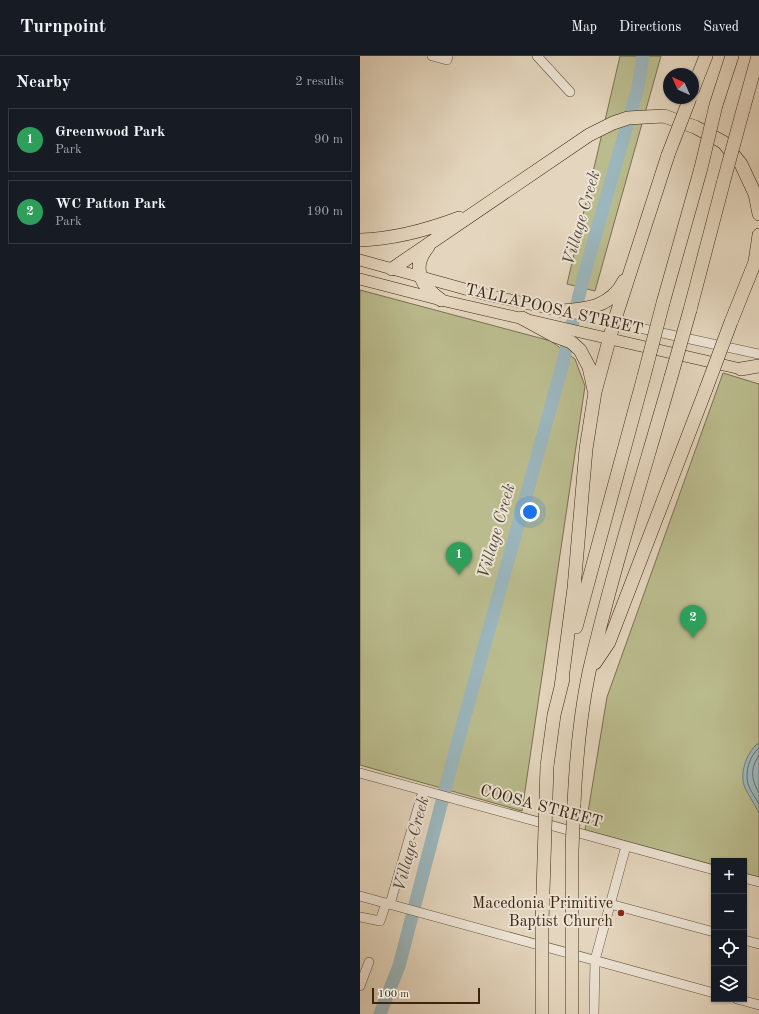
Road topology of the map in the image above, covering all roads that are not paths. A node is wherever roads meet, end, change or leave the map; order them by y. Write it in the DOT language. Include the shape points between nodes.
graph roads {
  1 [pos="432,56"];
  2 [pos="448,56"];
  3 [pos="536,56"];
  4 [pos="706,56"];
  5 [pos="732,56"];
  6 [pos="758,56"];
  7 [pos="699,74"];
  8 [pos="570,92"];
  9 [pos="688,104"];
  10 [pos="478,211"];
  11 [pos="759,214"];
  12 [pos="759,235"];
  13 [pos="360,240"];
  14 [pos="435,240"];
  15 [pos="637,250"];
  16 [pos="360,260"];
  17 [pos="392,269"];
  18 [pos="422,277"];
  19 [pos="360,279"];
  20 [pos="441,300"];
  21 [pos="562,311"];
  22 [pos="586,312"];
  23 [pos="522,318"];
  24 [pos="614,322"];
  25 [pos="556,332"];
  26 [pos="609,340"];
  27 [pos="759,354"];
  28 [pos="759,366"];
  29 [pos="741,369"];
  30 [pos="759,374"];
  31 [pos="595,392"];
  32 [pos="589,673"];
  33 [pos="561,687"];
  34 [pos="360,773"];
  35 [pos="426,792"];
  36 [pos="626,846"];
  37 [pos="711,869"];
  38 [pos="747,879"];
  39 [pos="759,882"];
  40 [pos="360,896"];
  41 [pos="391,904"];
  42 [pos="610,904"];
  43 [pos="360,917"];
  44 [pos="711,931"];
  45 [pos="747,941"];
  46 [pos="759,944"];
  47 [pos="595,960"];
  48 [pos="369,962"];
  49 [pos="360,986"];
  50 [pos="711,992"];
  51 [pos="747,1002"];
  52 [pos="759,1005"];
  53 [pos="542,1014"];
  54 [pos="572,1014"];
  55 [pos="594,1014"];
  1 -- 2 [label="street" via="447,60"];
  3 -- 8 [label="street"];
  4 -- 7 [label="highway"];
  5 -- 33 [label="highway, bridge" via="716,105"];
  6 -- 32 [label="highway, bridge"];
  9 -- 15 [label="highway, bridge"];
  10 -- 11 [label="highway" via="583,139 613,123 628,118 664,116 695,127 723,142 741,164 755,194"];
  10 -- 13 [label="highway" via="430,229 374,240"];
  10 -- 14 [label="highway"];
  12 -- 32 [label="highway, bridge" via="755,262 609,642"];
  14 -- 17 [label="highway"];
  14 -- 18 [label="highway" via="419,261"];
  15 -- 22 [label="highway" via="621,286 602,303"];
  15 -- 24 [label="highway"];
  16 -- 17 [label="main road, TALLAPOOSA STREET"];
  17 -- 18 [label="main road, TALLAPOOSA STREET"];
  18 -- 20 [label="highway" via="430,292"];
  18 -- 21 [label="main road, TALLAPOOSA STREET" via="483,294"];
  19 -- 20 [label="main road, TALLAPOOSA STREET"];
  20 -- 23 [label="main road, TALLAPOOSA STREET"];
  21 -- 22 [label="highway"];
  22 -- 24 [label="street, TALLAPOOSA STREET"];
  23 -- 25 [label="highway"];
  24 -- 26 [label="highway"];
  24 -- 27 [label="street, TALLAPOOSA STREET"];
  25 -- 26 [label="main road, TALLAPOOSA STREET" via="582,333"];
  25 -- 31 [label="highway" via="580,350 589,367"];
  26 -- 29 [label="main road, TALLAPOOSA STREET"];
  26 -- 31 [label="highway"];
  28 -- 29 [label="highway"];
  29 -- 30 [label="street"];
  31 -- 33 [label="highway" via="586,449 574,588"];
  32 -- 54 [label="highway, bridge" via="576,754 572,850"];
  33 -- 53 [label="highway, bridge" via="554,715 547,766"];
  34 -- 35 [label="street, COOSA STREET"];
  35 -- 36 [label="street, COOSA STREET"];
  35 -- 41 [label="street"];
  36 -- 37 [label="street, COOSA STREET"];
  36 -- 42 [label="street"];
  38 -- 39 [label="street"];
  40 -- 41 [label="street"];
  41 -- 43 [label="street" via="380,921"];
  41 -- 47 [label="street"];
  42 -- 44 [label="street"];
  42 -- 47 [label="street"];
  45 -- 46 [label="street"];
  47 -- 50 [label="street"];
  47 -- 55 [label="street"];
  48 -- 49 [label="street"];
  51 -- 52 [label="street"];
}
